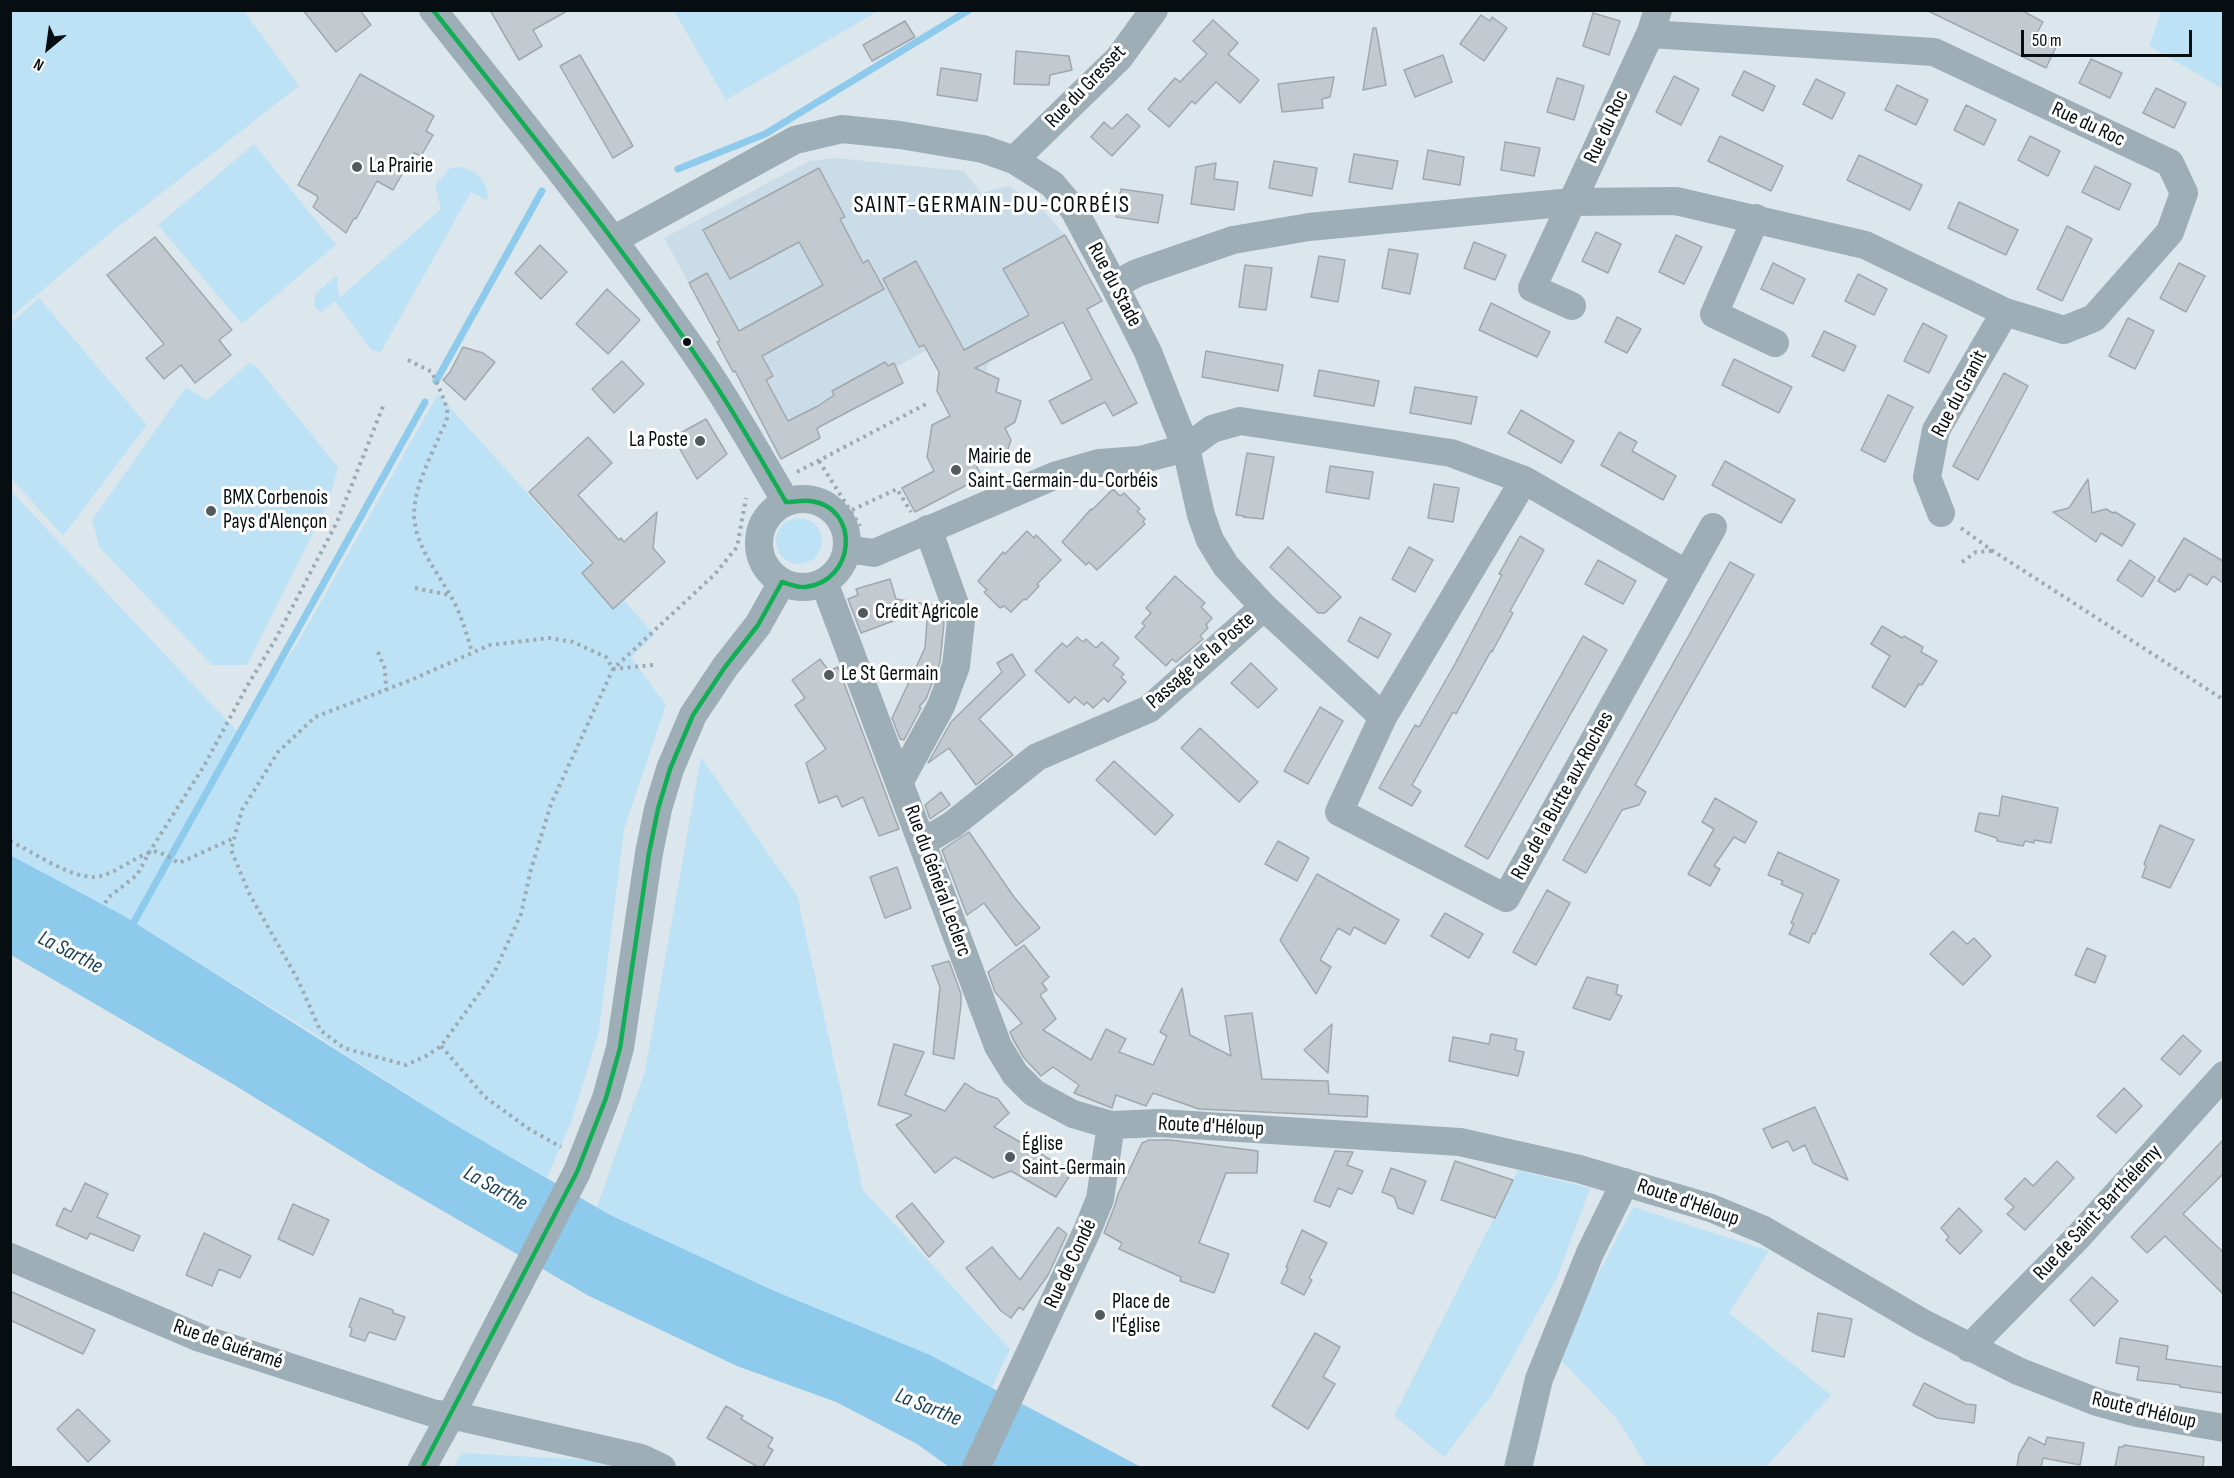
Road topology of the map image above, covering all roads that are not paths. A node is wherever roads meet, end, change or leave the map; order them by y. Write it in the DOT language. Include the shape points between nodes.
graph roads {
  1 [pos="433,10"];
  2 [pos="1154,10"];
  3 [pos="1654,22"];
  4 [pos="1014,160"];
  5 [pos="1572,202"];
  6 [pos="1756,218"];
  7 [pos="613,240"];
  8 [pos="1114,285"];
  9 [pos="1572,306"];
  10 [pos="2005,312"];
  11 [pos="1775,343"];
  12 [pos="1186,448"];
  13 [pos="1524,480"];
  14 [pos="786,502"];
  15 [pos="1941,513"];
  16 [pos="1713,527"];
  17 [pos="922,532"];
  18 [pos="856,550"];
  19 [pos="1687,574"];
  20 [pos="782,582"];
  21 [pos="824,582"];
  22 [pos="1264,608"];
  23 [pos="1383,717"];
  24 [pos="900,781"];
  25 [pos="923,842"];
  26 [pos="2223,1075"];
  27 [pos="1111,1125"];
  28 [pos="1625,1182"];
  29 [pos="10,1257"];
  30 [pos="1969,1348"];
  31 [pos="451,1415"];
  32 [pos="2223,1428"];
  33 [pos="422,1467"];
  34 [pos="662,1467"];
  35 [pos="976,1467"];
  36 [pos="1518,1467"];
  1 -- 7 [label="street"];
  2 -- 4 [label="street, Rue du Gresset" via="1119,58"];
  3 -- 5 [label="street, Rue du Roc"];
  3 -- 10 [label="street, Rue du Roc" via="1934,52 2170,164 2184,193 2170,232 2094,318 2064,330"];
  4 -- 7 [label="street, Rue du Stade" via="983,149 842,129 795,140"];
  4 -- 8 [label="street, Rue du Stade" via="1052,184 1074,210"];
  5 -- 6 [label="street, Rue du Roc" via="1676,201"];
  5 -- 8 [label="street, Rue du Roc" via="1310,227 1233,240 1137,273"];
  5 -- 9 [label="street, Rue du Roc" via="1532,288"];
  6 -- 10 [label="street, Rue du Roc" via="1865,245"];
  6 -- 11 [label="street" via="1714,314"];
  7 -- 14 [label="street" via="704,367"];
  8 -- 12 [label="street, Rue du Stade" via="1149,352"];
  10 -- 15 [label="street, Rue du Granit" via="1936,430 1927,477"];
  12 -- 13 [label="street" via="1212,429 1240,421 1451,453"];
  12 -- 17 [label="street" via="1140,460 1099,463 1054,476"];
  12 -- 22 [label="street, Rue du Stade" via="1200,515 1210,540 1226,566"];
  13 -- 19 [label="street"];
  13 -- 23 [label="street, Rue de la Butte aux Roches"];
  14 -- 18 [label="street" via="801,498 830,508"];
  14 -- 20 [label="street" via="769,514 759,534 760,555 768,571"];
  16 -- 19 [label="street, Rue de la Butte aux Roches"];
  17 -- 18 [label="street" via="874,552"];
  17 -- 24 [label="street" via="961,621 956,666 941,706"];
  18 -- 21 [label="street"];
  19 -- 23 [label="street, Rue de la Butte aux Roches" via="1506,898 1339,812"];
  20 -- 21 [label="street" via="803,587"];
  20 -- 31 [label="street" via="758,625 693,715 670,769 649,853 620,1048 606,1098 578,1172"];
  21 -- 24 [label="street, Rue du Général Leclerc"];
  22 -- 23 [label="street, Rue du Stade"];
  22 -- 25 [label="street, Passage de la Poste" via="1149,709 1037,757 952,825"];
  24 -- 25 [label="street, Rue du Général Leclerc"];
  25 -- 27 [label="street, Rue du Général Leclerc" via="998,1046 1015,1074 1034,1093 1073,1114"];
  26 -- 30 [label="street, Rue de Saint-Barthélemy" via="2078,1237"];
  27 -- 28 [label="street, Route d'Héloup" via="1160,1124 1461,1142"];
  27 -- 35 [label="street, Rue de Condé" via="1100,1199"];
  28 -- 30 [label="street, Route d'Héloup" via="1711,1208 1764,1230"];
  28 -- 36 [label="street" via="1590,1253 1539,1379"];
  29 -- 31 [label="street, Rue de Guéramé" via="200,1338 436,1414"];
  30 -- 32 [label="street, Route d'Héloup" via="2097,1402"];
  31 -- 33 [label="street"];
  31 -- 34 [label="street, Rue de Guéramé" via="641,1458"];
}
